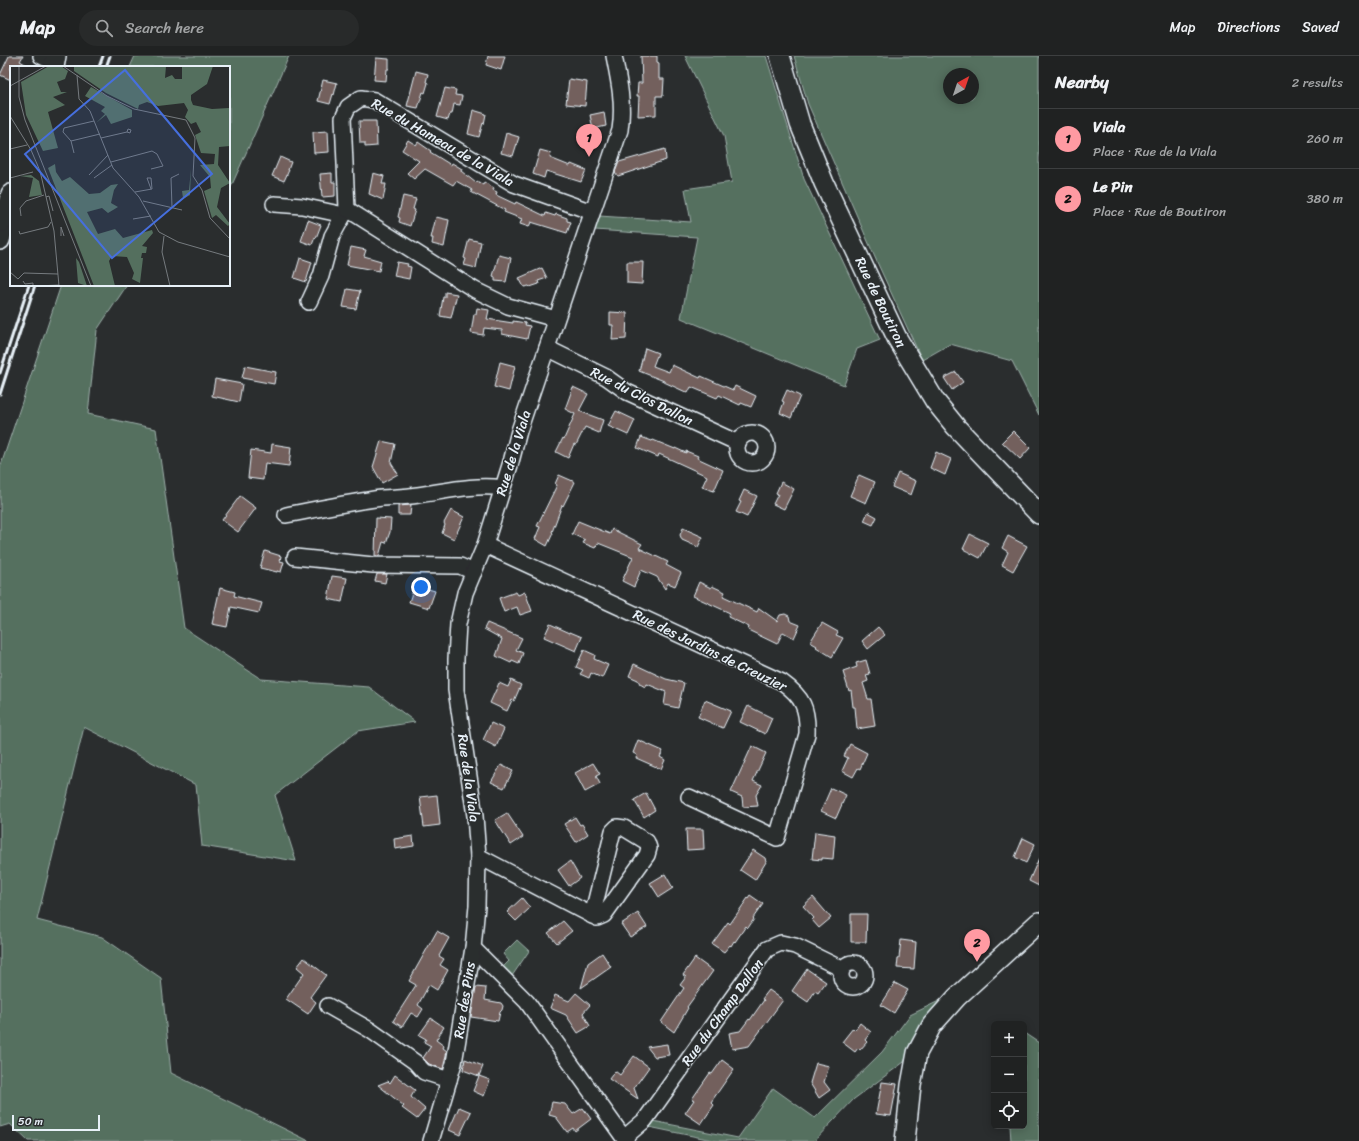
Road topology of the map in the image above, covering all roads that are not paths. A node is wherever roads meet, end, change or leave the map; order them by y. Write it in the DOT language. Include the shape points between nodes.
graph roads {
  1 [pos="614,56"];
  2 [pos="780,56"];
  3 [pos="10,178"];
  4 [pos="0,193"];
  5 [pos="10,197"];
  6 [pos="274,204"];
  7 [pos="346,212"];
  8 [pos="592,212"];
  9 [pos="1,227"];
  10 [pos="309,302"];
  11 [pos="556,319"];
  12 [pos="547,348"];
  13 [pos="738,443"];
  14 [pos="503,488"];
  15 [pos="1039,514"];
  16 [pos="286,515"];
  17 [pos="485,545"];
  18 [pos="295,557"];
  19 [pos="474,572"];
  20 [pos="689,797"];
  21 [pos="478,856"];
  22 [pos="592,916"];
  23 [pos="1039,922"];
  24 [pos="473,948"];
  25 [pos="842,969"];
  26 [pos="328,1006"];
  27 [pos="449,1080"];
  28 [pos="625,1139"];
  29 [pos="432,1141"];
  30 [pos="905,1141"];
  1 -- 8 [label="street, Rue de la Viala" via="622,115 620,130"];
  2 -- 15 [label="main road, Rue de Boutiron" via="800,124 824,183 897,338 935,401 956,427"];
  3 -- 4 [label="main road"];
  5 -- 9 [label="main road"];
  6 -- 7 [label="street"];
  7 -- 8 [label="street, Rue du Hameau de la Viala" via="343,118 348,107 361,98 374,100 514,184"];
  7 -- 10 [label="street" via="332,236 321,276"];
  7 -- 11 [label="street" via="475,290 508,306"];
  8 -- 11 [label="street, Rue de la Viala"];
  11 -- 12 [label="street, Rue de la Viala"];
  12 -- 13 [label="street, Rue du Clos Dallon" via="606,377 627,392"];
  12 -- 14 [label="street, Rue de la Viala"];
  14 -- 16 [label="street" via="461,487"];
  14 -- 17 [label="street, Rue de la Viala"];
  17 -- 19 [label="street, Rue de la Viala"];
  17 -- 20 [label="street, Rue des Jardins de Creuzier" via="782,682 794,691 808,719 807,734 776,838"];
  18 -- 19 [label="street" via="373,565 460,566"];
  19 -- 21 [label="street, Rue de la Viala" via="465,592 458,624 456,690 475,816"];
  21 -- 22 [label="street"];
  21 -- 24 [label="street, Rue des Pins"];
  22 -- 22 [label="street" via="597,918 604,915 647,855 647,842 624,828 617,827 613,831"];
  23 -- 30 [label="main road" via="957,997 932,1025 918,1053 911,1085"];
  24 -- 27 [label="street, Rue des Pins"];
  24 -- 28 [label="street, Rue du Champ Dallon" via="527,1002"];
  25 -- 28 [label="street, Rue du Champ Dallon" via="795,946 781,943 767,949 645,1120"];
  26 -- 27 [label="street" via="370,1030 415,1062 424,1072"];
  27 -- 29 [label="street, Rue des Pins"];
}
